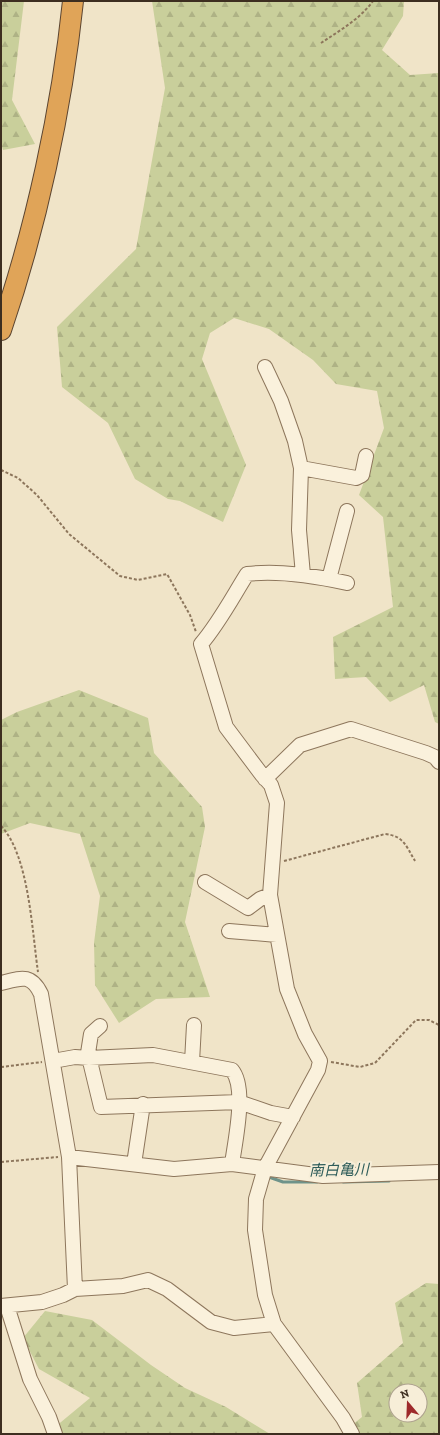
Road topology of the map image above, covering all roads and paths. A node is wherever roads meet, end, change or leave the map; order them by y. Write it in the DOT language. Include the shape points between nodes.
graph roads {
  1 [pos="73,1"];
  2 [pos="373,1"];
  3 [pos="321,43"];
  4 [pos="1,180"];
  5 [pos="1,222"];
  6 [pos="1,330"];
  7 [pos="265,367"];
  8 [pos="366,456"];
  9 [pos="301,468"];
  10 [pos="1,470"];
  11 [pos="347,512"];
  12 [pos="303,575"];
  13 [pos="329,579"];
  14 [pos="347,583"];
  15 [pos="201,644"];
  16 [pos="439,762"];
  17 [pos="265,779"];
  18 [pos="1,826"];
  19 [pos="416,861"];
  20 [pos="273,864"];
  21 [pos="205,882"];
  22 [pos="270,895"];
  23 [pos="229,931"];
  24 [pos="277,935"];
  25 [pos="1,983"];
  26 [pos="42,994"];
  27 [pos="194,1025"];
  28 [pos="439,1025"];
  29 [pos="100,1026"];
  30 [pos="89,1058"];
  31 [pos="53,1061"];
  32 [pos="320,1061"];
  33 [pos="192,1062"];
  34 [pos="1,1067"];
  35 [pos="240,1102"];
  36 [pos="143,1104"];
  37 [pos="293,1117"];
  38 [pos="69,1157"];
  39 [pos="1,1162"];
  40 [pos="134,1164"];
  41 [pos="232,1164"];
  42 [pos="265,1168"];
  43 [pos="439,1172"];
  44 [pos="75,1289"];
  45 [pos="4,1306"];
  46 [pos="274,1324"];
  47 [pos="55,1434"];
  48 [pos="352,1434"];
  1 -- 6 [label="highway" via="57,105 42,179"];
  2 -- 3 [label="path" via="350,23"];
  4 -- 5 [label="path"];
  7 -- 9 [label="street" via="281,401"];
  8 -- 9 [label="street" via="362,475 356,478"];
  9 -- 12 [label="street" via="299,530"];
  10 -- 15 [label="path" via="18,478 37,495 69,534 120,576 138,580 167,574 190,615"];
  11 -- 13 [label="street"];
  12 -- 13 [label="street"];
  12 -- 15 [label="street" via="258,572 247,574 221,614 216,627"];
  13 -- 14 [label="street"];
  15 -- 17 [label="street" via="226,727"];
  16 -- 17 [label="street" via="426,753 350,729 300,745"];
  17 -- 20 [label="street" via="272,785 277,804"];
  18 -- 26 [label="path" via="14,843 20,862"];
  19 -- 20 [label="path" via="403,841 396,835 385,834"];
  20 -- 22 [label="street"];
  21 -- 22 [label="street" via="248,908"];
  22 -- 24 [label="street"];
  23 -- 24 [label="street"];
  24 -- 32 [label="street" via="287,989 305,1034"];
  25 -- 26 [label="street" via="23,977 36,983"];
  26 -- 31 [label="street"];
  27 -- 33 [label="street"];
  28 -- 32 [label="path" via="429,1020 416,1020 375,1063 360,1067"];
  29 -- 30 [label="street" via="90,1034"];
  30 -- 31 [label="street"];
  30 -- 33 [label="street" via="153,1055"];
  30 -- 36 [label="street" via="101,1107"];
  31 -- 34 [label="path"];
  31 -- 38 [label="street"];
  32 -- 37 [label="street" via="318,1070"];
  33 -- 35 [label="street" via="232,1070 237,1076"];
  35 -- 36 [label="street"];
  35 -- 37 [label="street" via="271,1113"];
  35 -- 41 [label="street"];
  36 -- 40 [label="street"];
  37 -- 42 [label="street"];
  38 -- 39 [label="path"];
  38 -- 40 [label="street"];
  38 -- 44 [label="street"];
  40 -- 41 [label="street" via="174,1169"];
  41 -- 42 [label="street"];
  42 -- 43 [label="street" via="323,1176"];
  42 -- 46 [label="street" via="256,1199 255,1230 265,1295"];
  44 -- 45 [label="street" via="42,1302"];
  44 -- 46 [label="street" via="124,1286 148,1280 167,1289 211,1322 234,1328"];
  45 -- 47 [label="street" via="30,1379"];
  46 -- 48 [label="street"];
}
